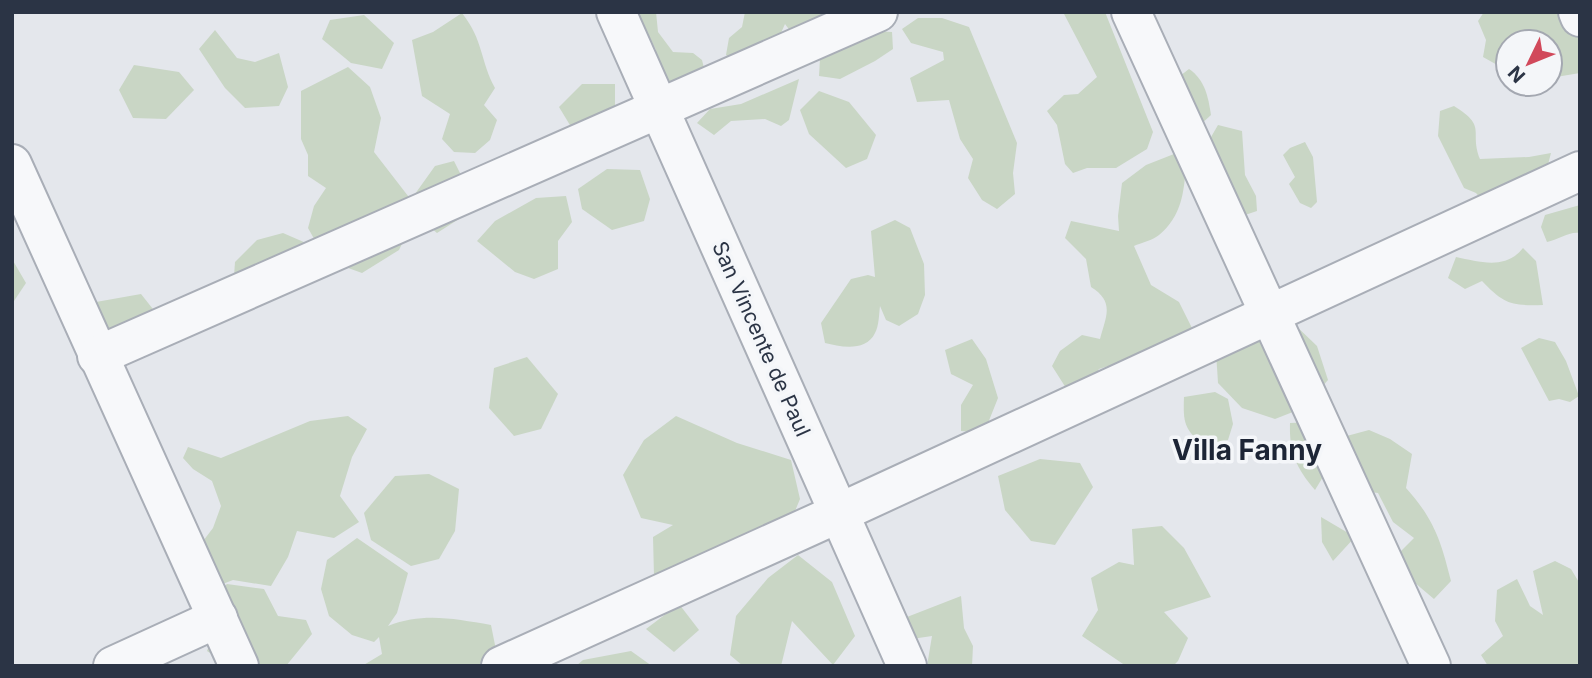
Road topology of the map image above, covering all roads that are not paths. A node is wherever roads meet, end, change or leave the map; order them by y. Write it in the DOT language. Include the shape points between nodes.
graph roads {
  1 [pos="616,12"];
  2 [pos="878,12"];
  3 [pos="1131,12"];
  4 [pos="659,109"];
  5 [pos="12,164"];
  6 [pos="1580,170"];
  7 [pos="1269,313"];
  8 [pos="97,356"];
  9 [pos="839,513"];
  10 [pos="218,618"];
  11 [pos="113,666"];
  12 [pos="239,666"];
  13 [pos="501,666"];
  14 [pos="907,666"];
  15 [pos="1430,666"];
  1 -- 4 [label="street, San Vincente de Paul"];
  2 -- 4 [label="street"];
  3 -- 7 [label="street"];
  4 -- 8 [label="street"];
  4 -- 9 [label="street, San Vincente de Paul"];
  5 -- 8 [label="street"];
  6 -- 7 [label="street"];
  7 -- 9 [label="street"];
  7 -- 15 [label="street"];
  8 -- 10 [label="street"];
  9 -- 13 [label="street"];
  9 -- 14 [label="street, San Vincente de Paul"];
  10 -- 11 [label="street"];
  10 -- 12 [label="street"];
}
